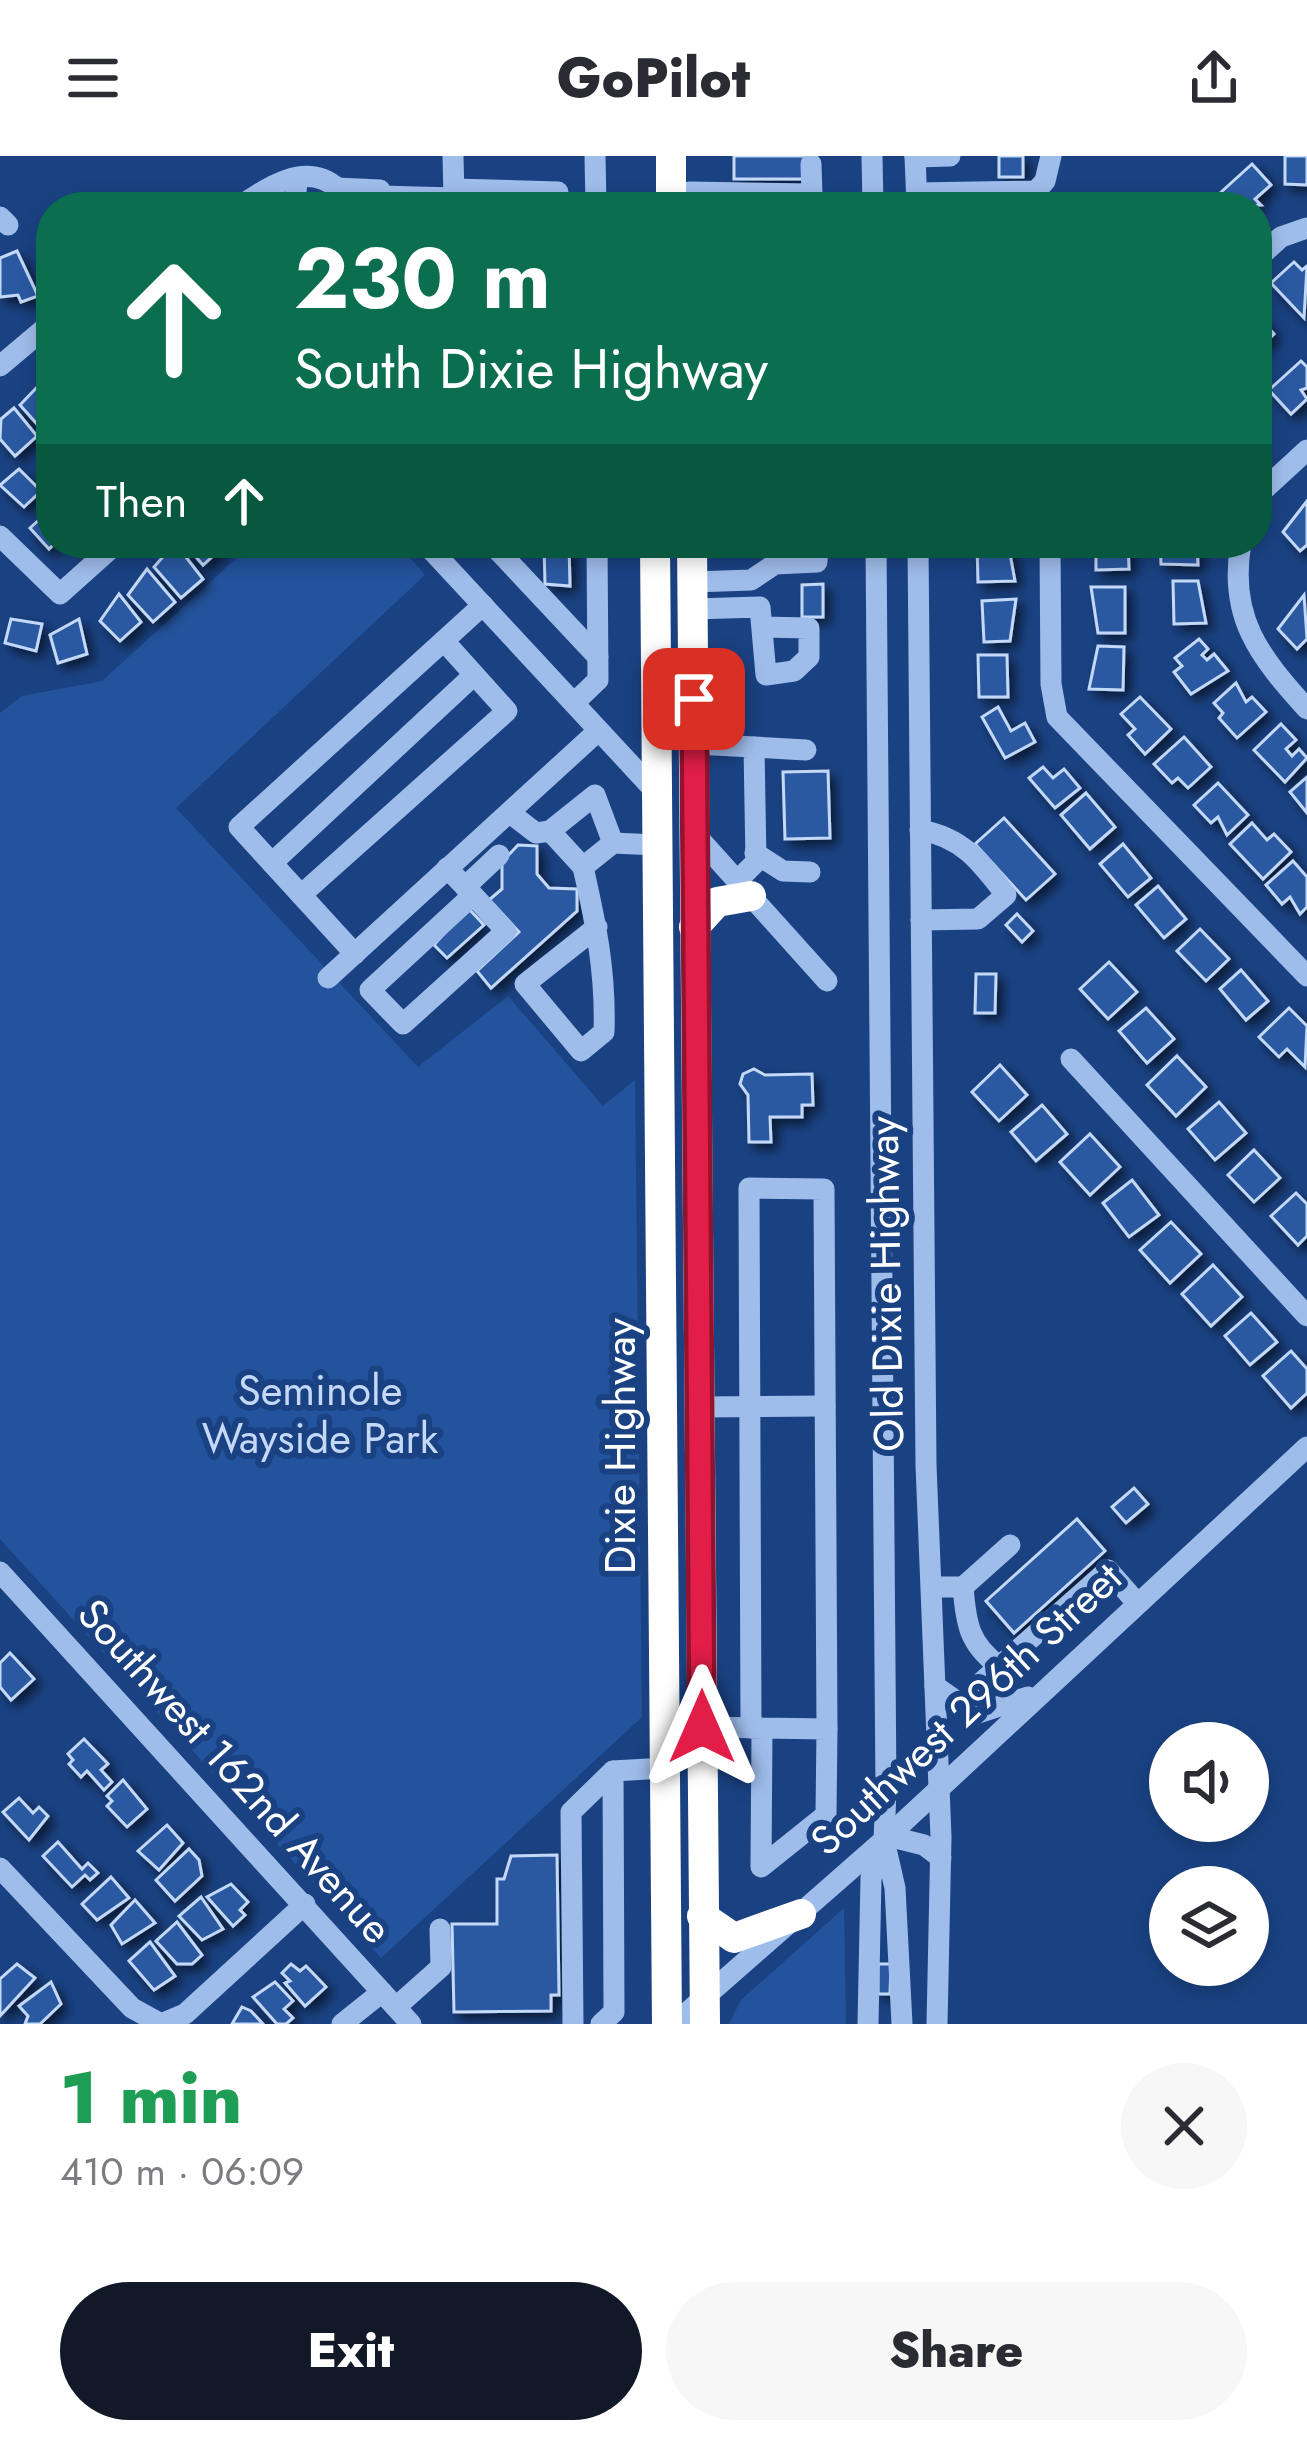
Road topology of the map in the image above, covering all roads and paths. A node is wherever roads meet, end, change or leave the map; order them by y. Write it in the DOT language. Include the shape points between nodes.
graph roads {
  1 [pos="453,156"];
  2 [pos="595,156"];
  3 [pos="652,156"];
  4 [pos="671,156"];
  5 [pos="689,156"];
  6 [pos="872,156"];
  7 [pos="916,156"];
  8 [pos="950,156"];
  9 [pos="1051,156"];
  10 [pos="812,164"];
  11 [pos="297,179"];
  12 [pos="454,189"];
  13 [pos="262,192"];
  14 [pos="296,192"];
  15 [pos="334,192"];
  16 [pos="558,192"];
  17 [pos="596,192"];
  18 [pos="652,192"];
  19 [pos="680,192"];
  20 [pos="684,192"];
  21 [pos="812,192"];
  22 [pos="873,192"];
  23 [pos="917,192"];
  24 [pos="1023,192"];
  25 [pos="1302,228"];
  26 [pos="1272,249"];
  27 [pos="36,336"];
  28 [pos="0,366"];
  29 [pos="1307,450"];
  30 [pos="1272,482"];
  31 [pos="0,536"];
  32 [pos="100,558"];
  33 [pos="439,558"];
  34 [pos="505,558"];
  35 [pos="597,558"];
  36 [pos="655,558"];
  37 [pos="692,558"];
  38 [pos="817,558"];
  39 [pos="876,558"];
  40 [pos="918,558"];
  41 [pos="1050,558"];
  42 [pos="1238,558"];
  43 [pos="693,595"];
  44 [pos="483,605"];
  45 [pos="762,627"];
  46 [pos="444,641"];
  47 [pos="598,657"];
  48 [pos="474,675"];
  49 [pos="657,687"];
  50 [pos="1305,701"];
  51 [pos="574,703"];
  52 [pos="598,731"];
  53 [pos="694,744"];
  54 [pos="754,747"];
  55 [pos="806,750"];
  56 [pos="657,793"];
  57 [pos="920,830"];
  58 [pos="520,833"];
  59 [pos="695,834"];
  60 [pos="613,842"];
  61 [pos="755,853"];
  62 [pos="657,856"];
  63 [pos="272,863"];
  64 [pos="583,867"];
  65 [pos="447,868"];
  66 [pos="810,872"];
  67 [pos="744,889"];
  68 [pos="469,891"];
  69 [pos="301,895"];
  70 [pos="921,920"];
  71 [pos="597,927"];
  72 [pos="694,938"];
  73 [pos="355,954"];
  74 [pos="1302,962"];
  75 [pos="328,978"];
  76 [pos="827,981"];
  77 [pos="1072,1059"];
  78 [pos="660,1159"];
  79 [pos="1307,1316"];
  80 [pos="750,1406"];
  81 [pos="825,1406"];
  82 [pos="700,1407"];
  83 [pos="662,1429"];
  84 [pos="1307,1447"];
  85 [pos="1010,1545"];
  86 [pos="0,1572"];
  87 [pos="934,1587"];
  88 [pos="963,1587"];
  89 [pos="1138,1603"];
  90 [pos="702,1666"];
  91 [pos="999,1666"];
  92 [pos="664,1667"];
  93 [pos="935,1686"];
  94 [pos="976,1687"];
  95 [pos="1039,1693"];
  96 [pos="702,1727"];
  97 [pos="757,1728"];
  98 [pos="827,1729"];
  99 [pos="665,1768"];
  100 [pos="613,1771"];
  101 [pos="939,1789"];
  102 [pos="886,1838"];
  103 [pos="941,1858"];
  104 [pos="0,1868"];
  105 [pos="305,1904"];
  106 [pos="801,1914"];
  107 [pos="703,1916"];
  108 [pos="440,1929"];
  109 [pos="396,2008"];
  110 [pos="705,2010"];
  111 [pos="160,2024"];
  112 [pos="342,2024"];
  113 [pos="573,2024"];
  114 [pos="601,2024"];
  115 [pos="671,2024"];
  116 [pos="868,2024"];
  117 [pos="902,2024"];
  118 [pos="938,2024"];
  1 -- 12 [label="street"];
  2 -- 17 [label="street"];
  3 -- 18 [label="highway"];
  4 -- 19 [label="highway"];
  5 -- 20 [label="highway"];
  6 -- 22 [label="street"];
  7 -- 8 [label="street"];
  7 -- 23 [label="street"];
  9 -- 24 [label="street" via="1045,182"];
  10 -- 21 [label="street"];
  11 -- 13 [label="street" via="278,178"];
  11 -- 14 [label="street"];
  11 -- 15 [label="street" via="327,179"];
  12 -- 16 [label="street"];
  25 -- 26 [label="street"];
  27 -- 28 [label="street"];
  29 -- 30 [label="street"];
  31 -- 32 [label="street" via="60,594"];
  33 -- 44 [label="street"];
  34 -- 47 [label="street"];
  35 -- 47 [label="street"];
  36 -- 49 [label="highway"];
  37 -- 43 [label="highway"];
  38 -- 43 [label="street" via="775,564 751,580"];
  39 -- 102 [label="street"];
  40 -- 57 [label="street, Old Dixie Highway"];
  41 -- 74 [label="street" via="1057,717"];
  42 -- 50 [label="street" via="1244,631"];
  43 -- 45 [label="street" via="760,607"];
  43 -- 53 [label="highway"];
  44 -- 46 [label="street"];
  44 -- 51 [label="street"];
  46 -- 48 [label="street"];
  46 -- 63 [label="street" via="239,827"];
  47 -- 51 [label="street" via="598,680"];
  48 -- 63 [label="street"];
  48 -- 69 [label="street" via="507,710"];
  49 -- 56 [label="highway, Dixie Highway"];
  49 -- 59 [label="highway" via="674,711 682,807"];
  51 -- 52 [label="street"];
  52 -- 56 [label="street"];
  52 -- 58 [label="street"];
  53 -- 54 [label="street"];
  53 -- 59 [label="highway"];
  54 -- 55 [label="street"];
  54 -- 61 [label="street"];
  56 -- 62 [label="highway, Dixie Highway"];
  56 -- 72 [label="highway" via="674,821 676,921"];
  57 -- 70 [label="street, Old Dixie Highway"];
  57 -- 70 [label="street" via="948,835 976,856 1006,895 978,919"];
  58 -- 60 [label="street" via="595,794"];
  58 -- 64 [label="street"];
  58 -- 65 [label="street"];
  58 -- 68 [label="street"];
  59 -- 67 [label="street"];
  59 -- 72 [label="highway"];
  60 -- 62 [label="street"];
  60 -- 64 [label="street"];
  61 -- 66 [label="street" via="783,872"];
  61 -- 67 [label="street"];
  62 -- 78 [label="highway, Dixie Highway"];
  63 -- 69 [label="street"];
  64 -- 71 [label="street"];
  65 -- 68 [label="street"];
  65 -- 73 [label="street"];
  67 -- 72 [label="highway" via="726,897"];
  67 -- 76 [label="street"];
  68 -- 68 [label="street" via="506,931 403,1024 370,990"];
  69 -- 73 [label="street"];
  70 -- 87 [label="street, Old Dixie Highway"];
  71 -- 71 [label="street" via="606,969 604,1032 581,1051 525,984"];
  72 -- 82 [label="highway, Dixie Highway"];
  73 -- 75 [label="street"];
  77 -- 79 [label="street"];
  78 -- 82 [label="highway" via="678,1216 682,1393"];
  78 -- 83 [label="highway, Dixie Highway"];
  80 -- 81 [label="street"];
  80 -- 81 [label="street" via="749,1188 824,1189"];
  80 -- 82 [label="street"];
  80 -- 97 [label="street"];
  81 -- 98 [label="street"];
  82 -- 90 [label="highway, Dixie Highway"];
  83 -- 90 [label="highway" via="682,1448 682,1612"];
  83 -- 92 [label="highway, Dixie Highway"];
  84 -- 89 [label="street, Southwest 296th Street"];
  85 -- 88 [label="street"];
  86 -- 105 [label="street, Southwest 162nd Avenue"];
  87 -- 88 [label="street"];
  87 -- 93 [label="street, Old Dixie Highway"];
  88 -- 91 [label="street" via="967,1630"];
  89 -- 91 [label="street" via="1108,1570"];
  89 -- 95 [label="street, Southwest 296th Street"];
  90 -- 96 [label="highway, Dixie Highway"];
  91 -- 94 [label="street"];
  92 -- 99 [label="highway, Dixie Highway"];
  92 -- 110 [label="highway" via="680,1720 684,1953"];
  93 -- 95 [label="street" via="975,1714"];
  93 -- 101 [label="street, Old Dixie Highway"];
  95 -- 101 [label="street, Southwest 296th Street"];
  96 -- 97 [label="street"];
  96 -- 107 [label="highway, Dixie Highway"];
  97 -- 98 [label="street"];
  97 -- 98 [label="street" via="760,1868 826,1815"];
  99 -- 100 [label="street"];
  99 -- 115 [label="highway, Dixie Highway"];
  100 -- 113 [label="street" via="571,1812"];
  100 -- 114 [label="street" via="614,2012"];
  101 -- 102 [label="street, Southwest 296th Street"];
  101 -- 103 [label="street, Old Dixie Highway"];
  102 -- 103 [label="street" via="924,1844"];
  102 -- 106 [label="street, Southwest 296th Street"];
  102 -- 116 [label="street" via="871,1878"];
  102 -- 117 [label="street"];
  103 -- 118 [label="street, Old Dixie Highway"];
  104 -- 111 [label="street" via="132,2008"];
  105 -- 109 [label="street, Southwest 162nd Avenue"];
  105 -- 111 [label="street" via="184,2014"];
  106 -- 107 [label="highway" via="734,1938"];
  106 -- 110 [label="street, Southwest 296th Street"];
  107 -- 110 [label="highway, Dixie Highway"];
  108 -- 109 [label="street" via="441,1967"];
  109 -- 112 [label="street"];
  110 -- 115 [label="street, Southwest 296th Street"];
}
